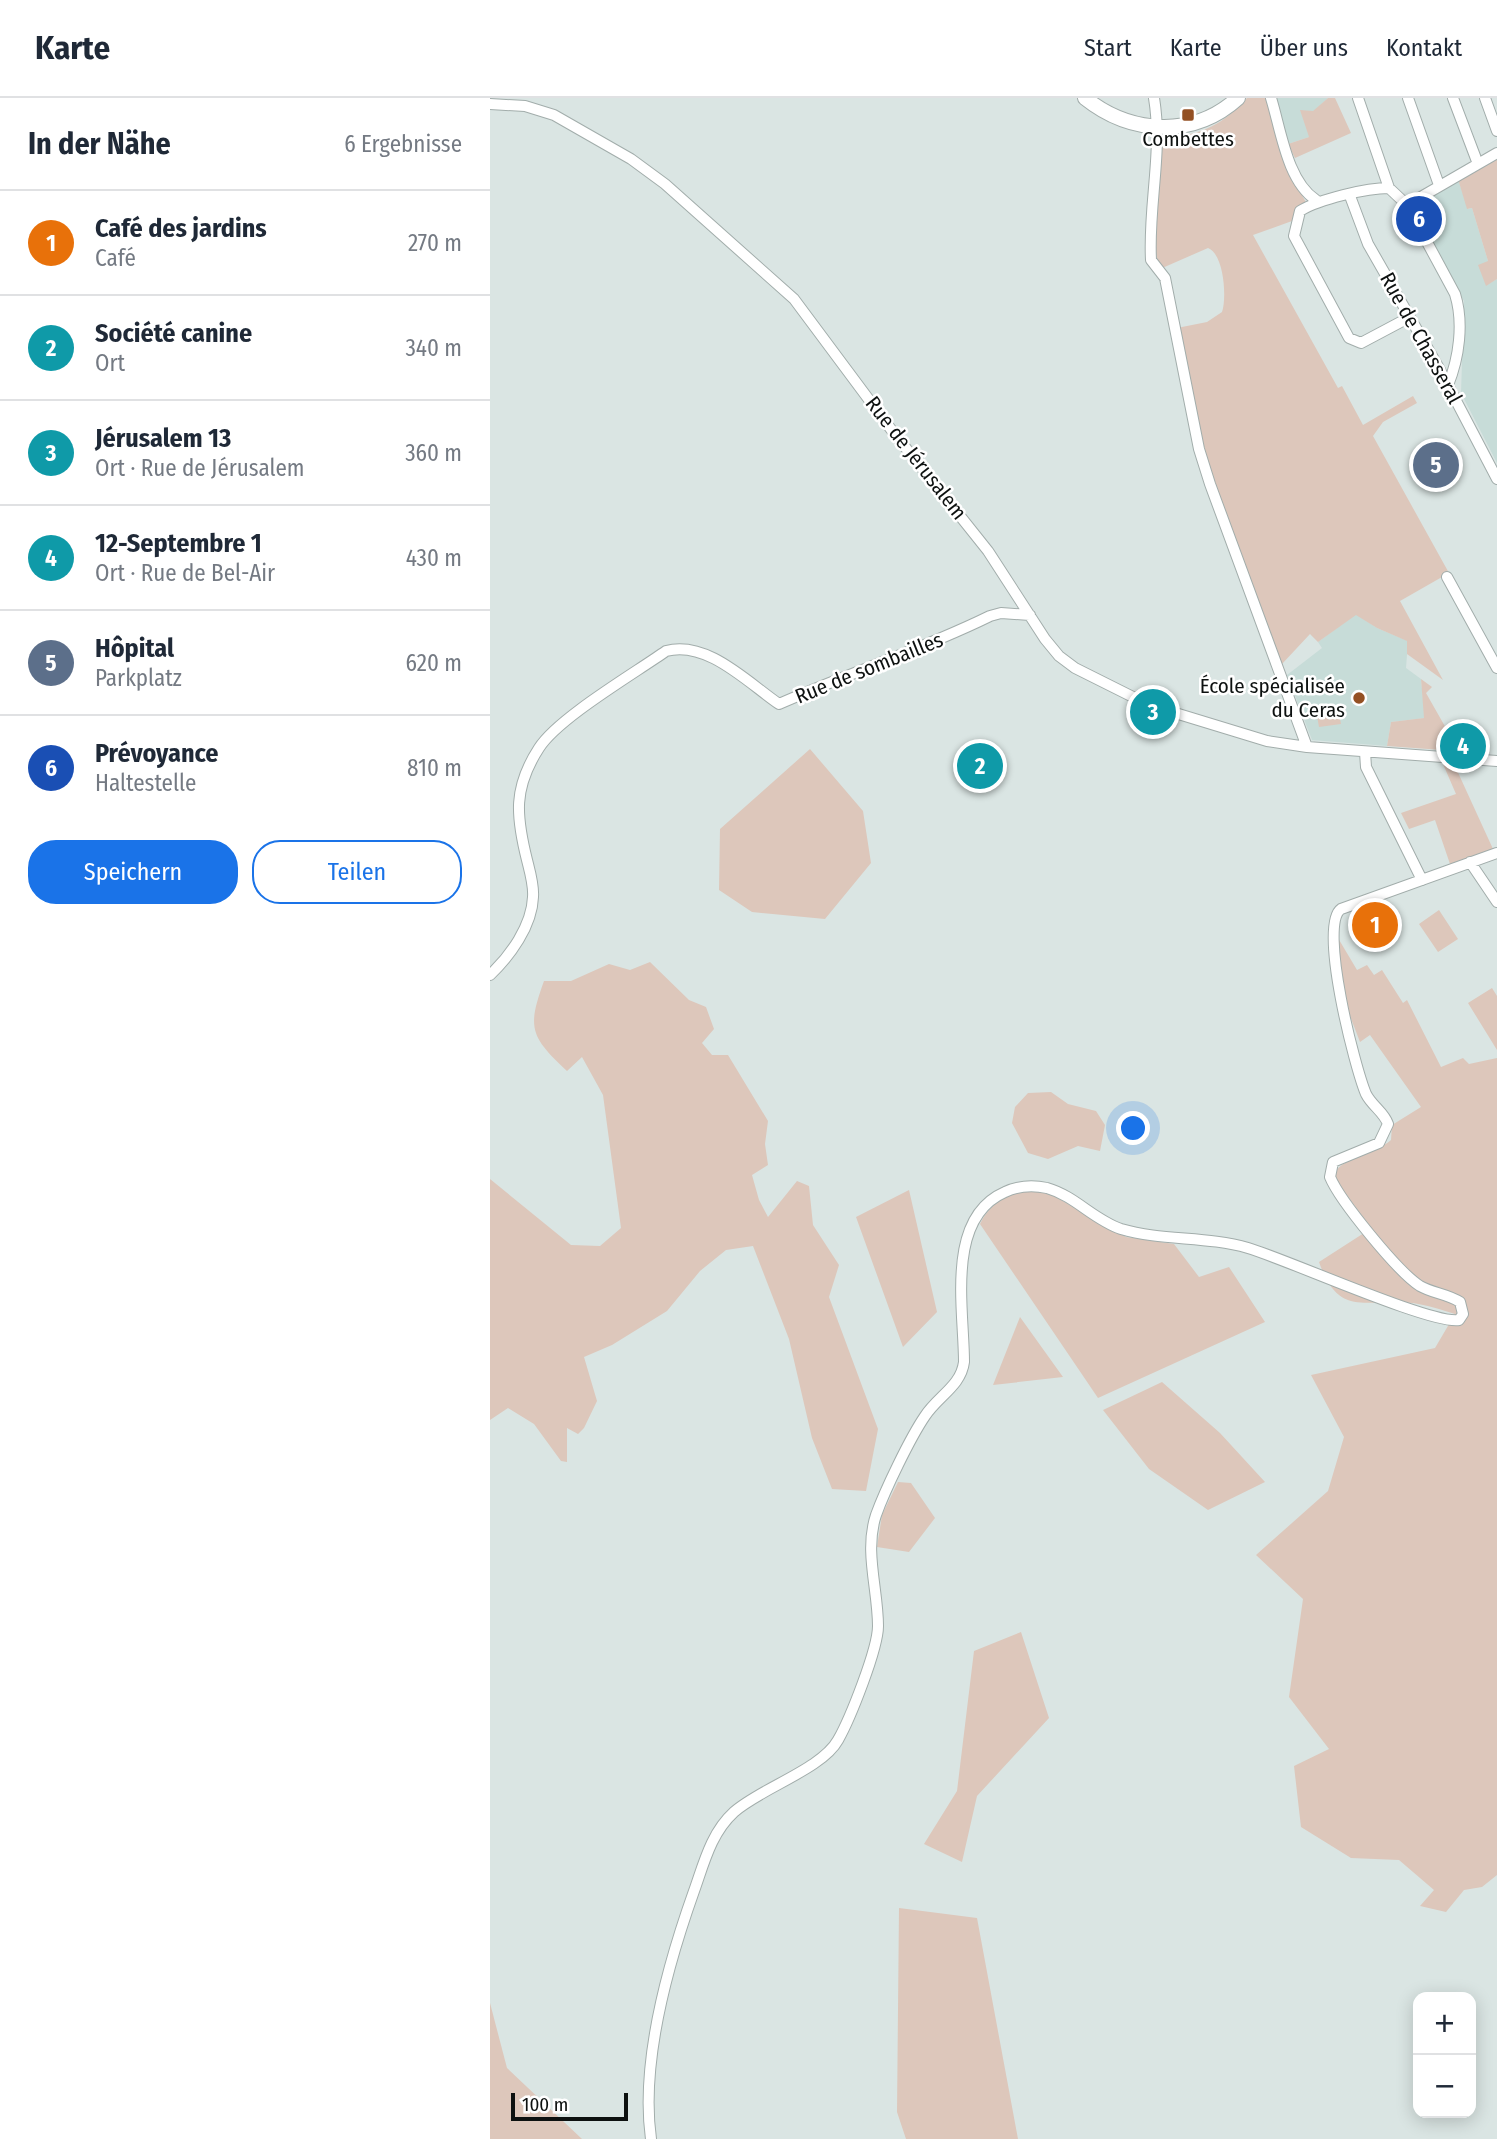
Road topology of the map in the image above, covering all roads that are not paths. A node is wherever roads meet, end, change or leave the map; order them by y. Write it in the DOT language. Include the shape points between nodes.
graph roads {
  1 [pos="1085,98"];
  2 [pos="1154,98"];
  3 [pos="1238,98"];
  4 [pos="1271,98"];
  5 [pos="1358,98"];
  6 [pos="1408,98"];
  7 [pos="1453,98"];
  8 [pos="1485,98"];
  9 [pos="490,104"];
  10 [pos="1158,128"];
  11 [pos="1497,131"];
  12 [pos="1497,153"];
  13 [pos="1478,164"];
  14 [pos="1439,185"];
  15 [pos="1390,188"];
  16 [pos="1350,196"];
  17 [pos="1317,200"];
  18 [pos="1407,205"];
  19 [pos="1410,317"];
  20 [pos="1448,385"];
  21 [pos="1497,479"];
  22 [pos="1447,577"];
  23 [pos="1030,615"];
  24 [pos="1497,668"];
  25 [pos="1307,747"];
  26 [pos="1365,752"];
  27 [pos="1497,761"];
  28 [pos="1497,853"];
  29 [pos="1470,862"];
  30 [pos="1422,880"];
  31 [pos="1497,902"];
  32 [pos="490,975"];
  33 [pos="651,2139"];
  1 -- 10 [label="main road" via="1111,116"];
  2 -- 10 [label="street"];
  3 -- 10 [label="main road" via="1206,119"];
  4 -- 17 [label="street" via="1303,191"];
  5 -- 15 [label="street"];
  6 -- 14 [label="street"];
  7 -- 13 [label="street"];
  8 -- 11 [label="street"];
  9 -- 23 [label="street, Rue de Jérusalem" via="525,106 554,116 631,159 794,299 984,545"];
  10 -- 25 [label="street" via="1151,260 1165,278 1210,484"];
  12 -- 13 [label="street"];
  13 -- 14 [label="street"];
  14 -- 18 [label="street"];
  15 -- 16 [label="street"];
  15 -- 18 [label="street"];
  16 -- 17 [label="street"];
  16 -- 19 [label="street, Rue de Chasseral" via="1368,244"];
  17 -- 19 [label="street" via="1300,211 1294,236 1349,338 1360,343"];
  18 -- 20 [label="street" via="1460,310 1456,365"];
  19 -- 20 [label="street, Rue de Chasseral"];
  20 -- 21 [label="street, Rue de Chasseral"];
  22 -- 24 [label="street"];
  23 -- 25 [label="street, Rue de Jérusalem" via="1059,656 1119,692 1251,736"];
  23 -- 32 [label="street, Rue de sombailles" via="990,616 925,648 779,704 704,653 678,648 666,651 562,724 541,745 526,771 518,821 533,899 528,920 505,960"];
  25 -- 26 [label="street, Rue de Jérusalem"];
  26 -- 27 [label="street, Rue de Jérusalem"];
  26 -- 30 [label="street" via="1366,767"];
  28 -- 29 [label="street"];
  29 -- 30 [label="street"];
  29 -- 31 [label="street"];
  30 -- 33 [label="street" via="1334,915 1340,998 1364,1088 1388,1128 1379,1143 1338,1159 1330,1177 1397,1266 1417,1284 1460,1302 1461,1317 1451,1320 1409,1308 1236,1245 1121,1228 1041,1187 1009,1190 983,1207 972,1223 964,1255 961,1376 924,1417 874,1523 878,1624 870,1660 833,1748 735,1812 710,1846 667,1976 648,2101"];
}
